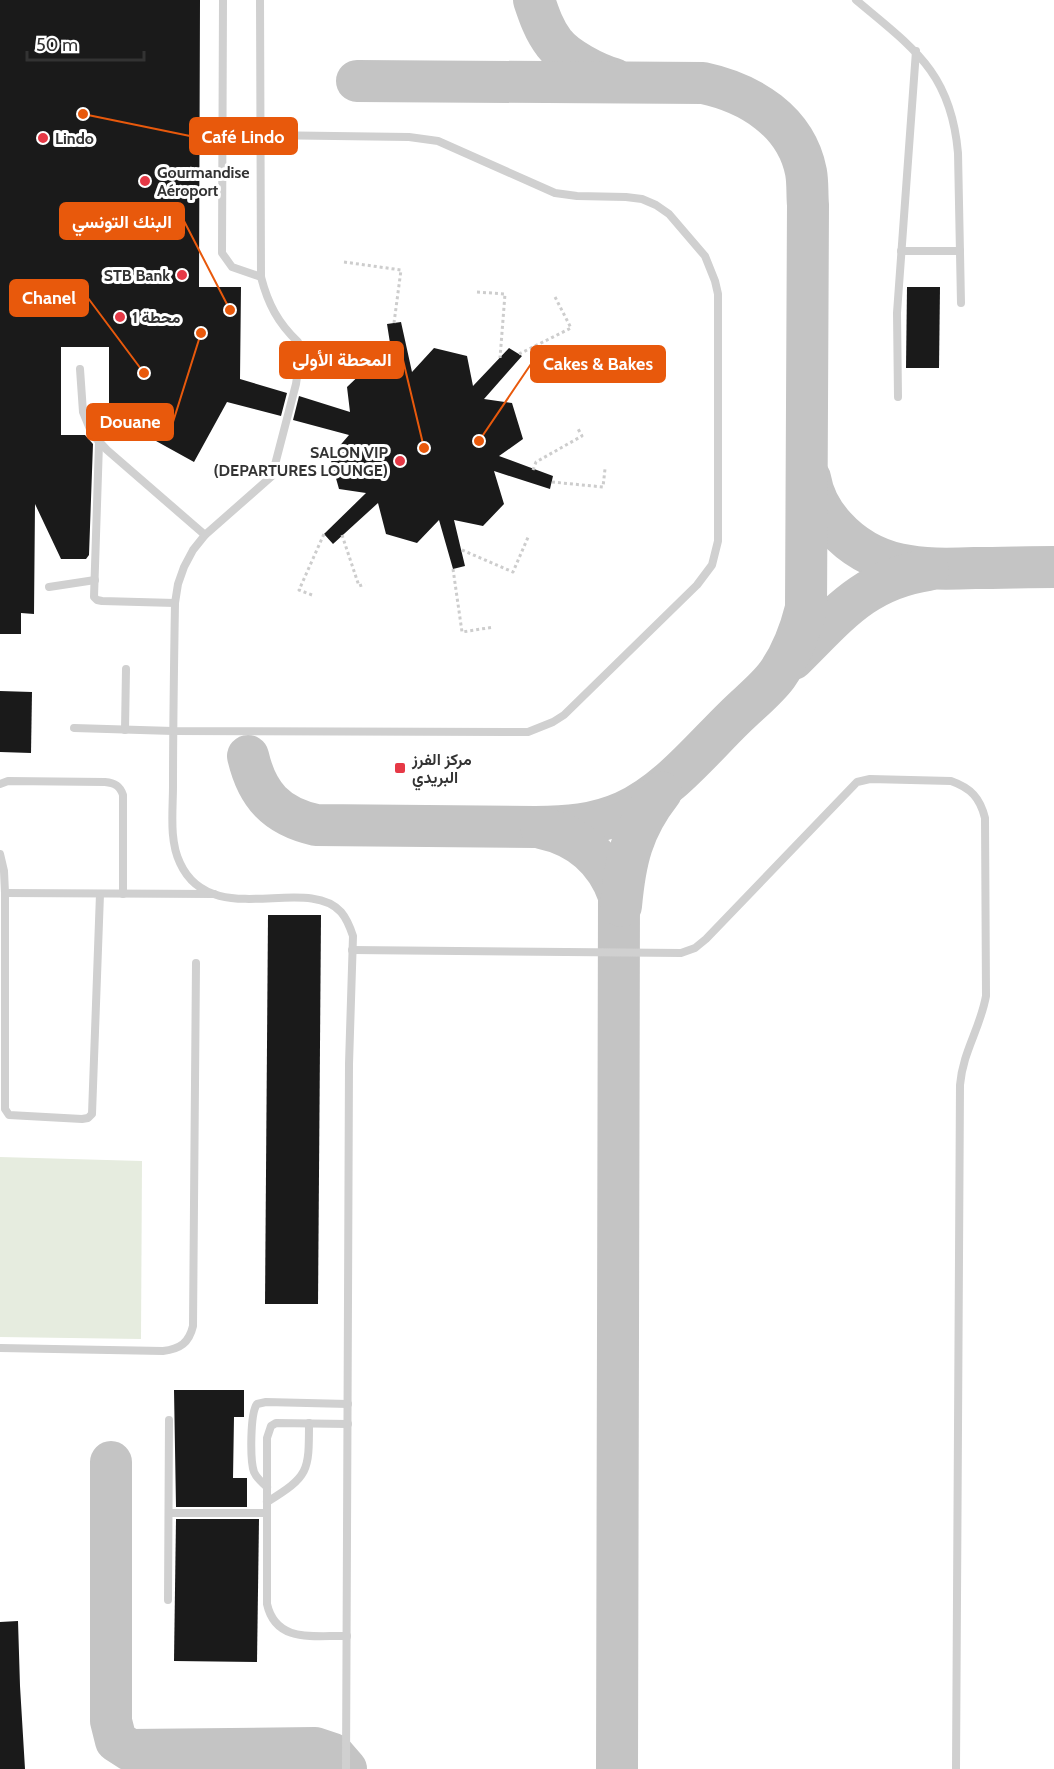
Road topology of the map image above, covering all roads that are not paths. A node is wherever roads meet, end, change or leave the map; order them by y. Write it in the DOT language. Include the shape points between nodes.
graph roads {
  1 [pos="223,0"];
  2 [pos="260,0"];
  3 [pos="856,0"];
  4 [pos="916,51"];
  5 [pos="260,135"];
  6 [pos="901,251"];
  7 [pos="960,251"];
  8 [pos="261,277"];
  9 [pos="961,303"];
  10 [pos="80,369"];
  11 [pos="898,397"];
  12 [pos="99,442"];
  13 [pos="205,536"];
  14 [pos="95,580"];
  15 [pos="49,587"];
  16 [pos="175,603"];
  17 [pos="126,669"];
  18 [pos="75,728"];
  19 [pos="125,730"];
  20 [pos="172,731"];
  21 [pos="0,784"];
  22 [pos="0,854"];
  23 [pos="5,894"];
  24 [pos="100,894"];
  25 [pos="123,894"];
  26 [pos="214,894"];
  27 [pos="352,950"];
  28 [pos="196,963"];
  29 [pos="0,1348"];
  30 [pos="348,1404"];
  31 [pos="169,1420"];
  32 [pos="309,1424"];
  33 [pos="348,1424"];
  34 [pos="267,1487"];
  35 [pos="267,1502"];
  36 [pos="168,1513"];
  37 [pos="267,1513"];
  38 [pos="168,1600"];
  39 [pos="347,1636"];
  40 [pos="346,1769"];
  41 [pos="956,1769"];
  1 -- 8 [label="lane" via="222,253 232,267"];
  2 -- 5 [label="lane"];
  3 -- 4 [label="lane"];
  4 -- 6 [label="lane"];
  4 -- 7 [label="lane" via="940,86 953,118 958,153"];
  5 -- 8 [label="lane"];
  5 -- 20 [label="lane" via="429,139 555,193 642,199 669,214 705,256 718,294 717,547 712,565 697,585 564,715 541,728 528,732"];
  6 -- 7 [label="lane"];
  6 -- 11 [label="lane"];
  7 -- 9 [label="lane"];
  8 -- 13 [label="lane" via="273,313 298,342 296,384 272,476"];
  10 -- 12 [label="lane" via="83,412"];
  12 -- 13 [label="lane"];
  12 -- 14 [label="lane"];
  13 -- 16 [label="lane" via="184,567"];
  14 -- 15 [label="lane"];
  14 -- 16 [label="lane" via="97,600"];
  16 -- 20 [label="lane"];
  17 -- 19 [label="lane"];
  18 -- 19 [label="lane"];
  19 -- 20 [label="lane"];
  20 -- 26 [label="lane" via="174,842 180,864 194,882"];
  21 -- 25 [label="lane" via="105,782 121,789"];
  22 -- 23 [label="lane"];
  23 -- 24 [label="lane"];
  23 -- 24 [label="lane" via="5,1109 15,1116 82,1119 88,1118 93,1108"];
  24 -- 25 [label="lane"];
  25 -- 26 [label="lane"];
  26 -- 27 [label="lane" via="237,899 314,898 328,902 348,922"];
  27 -- 30 [label="lane"];
  27 -- 41 [label="lane" via="681,953 706,939 858,782 951,782 974,794 985,818 986,996 964,1057 960,1086"];
  28 -- 29 [label="lane" via="191,1334 180,1347 163,1351"];
  30 -- 33 [label="lane"];
  30 -- 34 [label="lane" via="257,1404 253,1412 253,1470"];
  31 -- 36 [label="lane"];
  32 -- 33 [label="lane"];
  32 -- 34 [label="lane" via="271,1426 267,1438"];
  32 -- 35 [label="lane" via="306,1469 292,1486"];
  33 -- 39 [label="lane"];
  34 -- 35 [label="lane"];
  35 -- 37 [label="lane"];
  36 -- 37 [label="lane"];
  36 -- 38 [label="lane"];
  37 -- 39 [label="lane" via="267,1604 275,1624 294,1635"];
  39 -- 40 [label="lane"];
}
